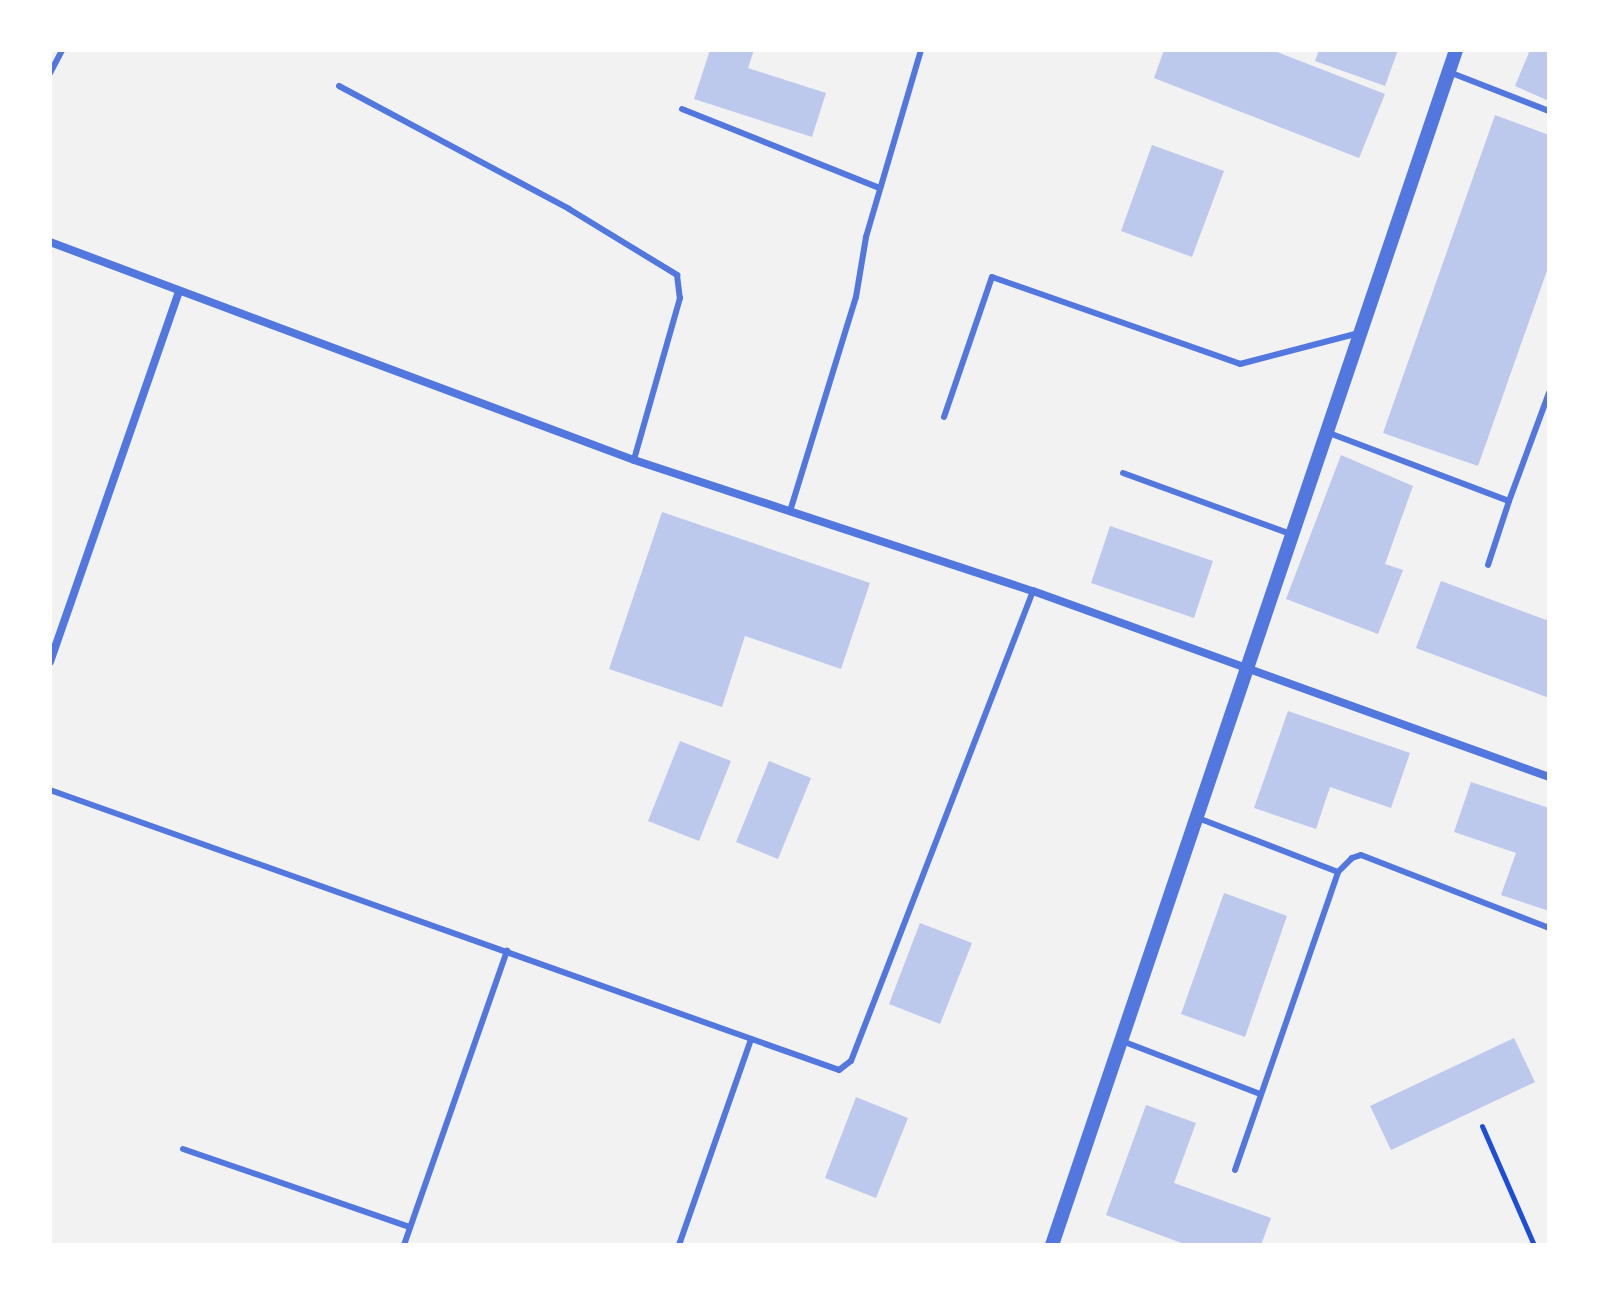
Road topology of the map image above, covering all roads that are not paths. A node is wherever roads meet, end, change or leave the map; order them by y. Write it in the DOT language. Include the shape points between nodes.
graph roads {
  1 [pos="62,50"];
  2 [pos="921,50"];
  3 [pos="1456,50"];
  4 [pos="1449,72"];
  5 [pos="50,73"];
  6 [pos="339,86"];
  7 [pos="682,109"];
  8 [pos="1549,111"];
  9 [pos="880,188"];
  10 [pos="50,242"];
  11 [pos="179,292"];
  12 [pos="1359,333"];
  13 [pos="1549,393"];
  14 [pos="944,417"];
  15 [pos="1326,432"];
  16 [pos="634,460"];
  17 [pos="1123,473"];
  18 [pos="1509,501"];
  19 [pos="791,508"];
  20 [pos="1293,535"];
  21 [pos="1488,565"];
  22 [pos="1033,591"];
  23 [pos="50,662"];
  24 [pos="1250,667"];
  25 [pos="1549,777"];
  26 [pos="50,790"];
  27 [pos="1198,818"];
  28 [pos="1338,872"];
  29 [pos="1549,928"];
  30 [pos="507,951"];
  31 [pos="751,1039"];
  32 [pos="1122,1041"];
  33 [pos="1260,1094"];
  34 [pos="183,1149"];
  35 [pos="1235,1170"];
  36 [pos="410,1227"];
  37 [pos="404,1245"];
  38 [pos="679,1245"];
  39 [pos="1052,1245"];
  1 -- 5 [label="lane"];
  2 -- 9 [label="lane"];
  3 -- 4 [label="street"];
  4 -- 8 [label="lane"];
  4 -- 12 [label="street"];
  6 -- 16 [label="lane" via="544,194 677,275 680,298"];
  7 -- 9 [label="lane"];
  9 -- 19 [label="lane" via="856,297"];
  10 -- 11 [label="street"];
  11 -- 16 [label="street"];
  11 -- 23 [label="street"];
  12 -- 14 [label="lane" via="1240,364 992,277"];
  12 -- 15 [label="street"];
  13 -- 18 [label="lane"];
  15 -- 18 [label="lane"];
  15 -- 20 [label="street"];
  16 -- 19 [label="street"];
  17 -- 20 [label="lane"];
  18 -- 21 [label="lane"];
  19 -- 22 [label="street"];
  20 -- 24 [label="street"];
  22 -- 24 [label="street"];
  22 -- 31 [label="lane" via="851,1061 839,1070"];
  24 -- 25 [label="street"];
  24 -- 27 [label="street"];
  26 -- 30 [label="lane"];
  27 -- 28 [label="lane"];
  27 -- 32 [label="street"];
  28 -- 29 [label="lane" via="1361,855"];
  28 -- 33 [label="lane"];
  30 -- 31 [label="lane"];
  30 -- 36 [label="lane"];
  31 -- 38 [label="lane"];
  32 -- 33 [label="lane"];
  32 -- 39 [label="street"];
  33 -- 35 [label="lane"];
  34 -- 36 [label="lane"];
  36 -- 37 [label="lane"];
}
